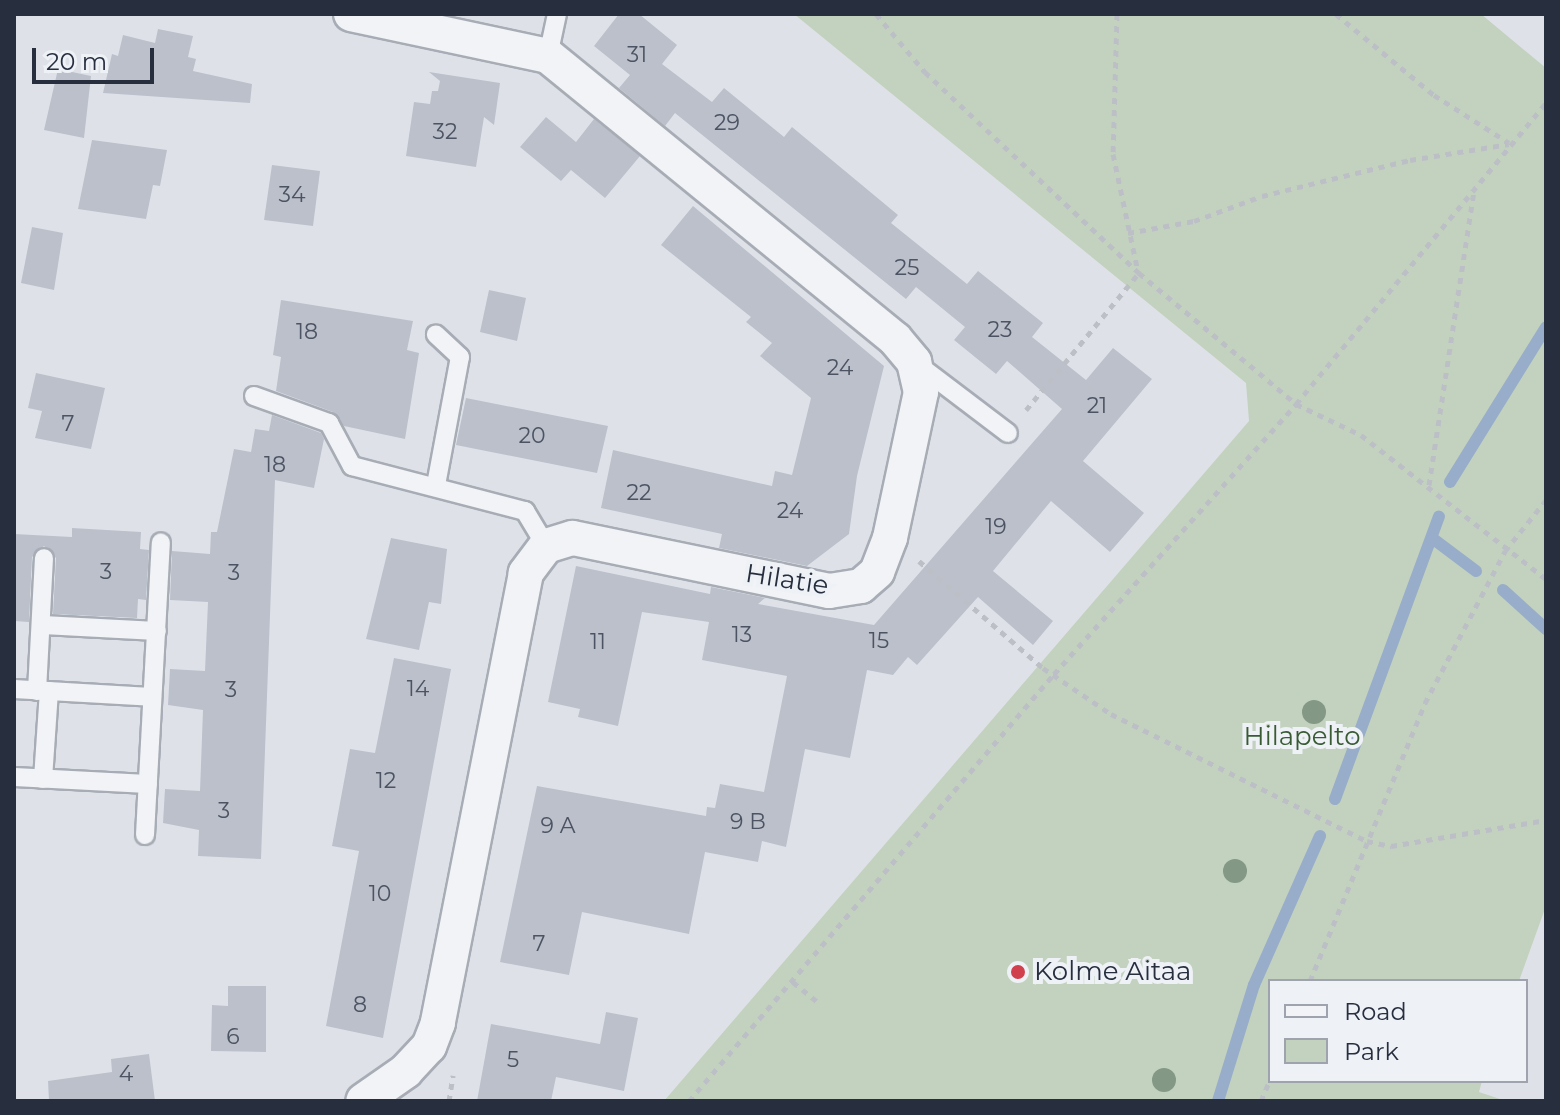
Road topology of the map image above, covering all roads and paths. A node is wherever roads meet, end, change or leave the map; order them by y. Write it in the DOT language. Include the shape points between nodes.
graph roads {
  1 [pos="351,14"];
  2 [pos="557,14"];
  3 [pos="876,14"];
  4 [pos="1117,14"];
  5 [pos="1336,14"];
  6 [pos="548,56"];
  7 [pos="1546,103"];
  8 [pos="1510,144"];
  9 [pos="1474,191"];
  10 [pos="1128,233"];
  11 [pos="1139,273"];
  12 [pos="436,335"];
  13 [pos="914,362"];
  14 [pos="254,396"];
  15 [pos="1296,404"];
  16 [pos="1008,433"];
  17 [pos="436,485"];
  18 [pos="1429,485"];
  19 [pos="1546,500"];
  20 [pos="890,538"];
  21 [pos="161,542"];
  22 [pos="546,546"];
  23 [pos="1505,551"];
  24 [pos="44,558"];
  25 [pos="1546,579"];
  26 [pos="43,625"];
  27 [pos="157,631"];
  28 [pos="1054,674"];
  29 [pos="14,689"];
  30 [pos="43,691"];
  31 [pos="151,697"];
  32 [pos="14,777"];
  33 [pos="43,779"];
  34 [pos="148,784"];
  35 [pos="1546,820"];
  36 [pos="145,835"];
  37 [pos="1367,841"];
  38 [pos="1311,979"];
  39 [pos="793,982"];
  40 [pos="819,1003"];
  41 [pos="363,1101"];
  42 [pos="689,1101"];
  1 -- 6 [label="street"];
  2 -- 6 [label="lane"];
  3 -- 11 [label="path" via="925,72"];
  4 -- 10 [label="path" via="1113,154"];
  5 -- 8 [label="path" via="1434,95"];
  6 -- 13 [label="street" via="895,339"];
  7 -- 8 [label="path"];
  8 -- 9 [label="path"];
  8 -- 10 [label="path" via="1410,160 1262,196 1194,221"];
  9 -- 15 [label="path"];
  9 -- 18 [label="path"];
  10 -- 11 [label="path"];
  11 -- 15 [label="path"];
  11 -- 16 [label="path"];
  12 -- 17 [label="lane" via="460,357"];
  13 -- 16 [label="lane"];
  13 -- 20 [label="street, Hilatie" via="921,392"];
  14 -- 17 [label="lane" via="329,423 352,466"];
  15 -- 18 [label="path" via="1361,435"];
  15 -- 28 [label="path"];
  17 -- 22 [label="lane" via="525,511"];
  18 -- 23 [label="path"];
  19 -- 23 [label="path"];
  20 -- 22 [label="street, Hilatie" via="877,572 861,586 829,591 572,538"];
  20 -- 28 [label="path"];
  21 -- 27 [label="lane"];
  22 -- 41 [label="street" via="526,573 438,1023 429,1046 406,1071"];
  23 -- 25 [label="path"];
  23 -- 37 [label="path" via="1425,703"];
  24 -- 26 [label="lane"];
  26 -- 27 [label="lane"];
  26 -- 30 [label="lane"];
  27 -- 31 [label="lane"];
  28 -- 37 [label="path" via="1111,714"];
  28 -- 39 [label="path"];
  29 -- 30 [label="lane"];
  30 -- 31 [label="lane"];
  30 -- 33 [label="lane"];
  31 -- 34 [label="lane"];
  32 -- 33 [label="lane"];
  33 -- 34 [label="lane"];
  34 -- 36 [label="lane"];
  35 -- 37 [label="path" via="1391,846"];
  37 -- 38 [label="path"];
  39 -- 40 [label="path"];
  39 -- 42 [label="path"];
}
